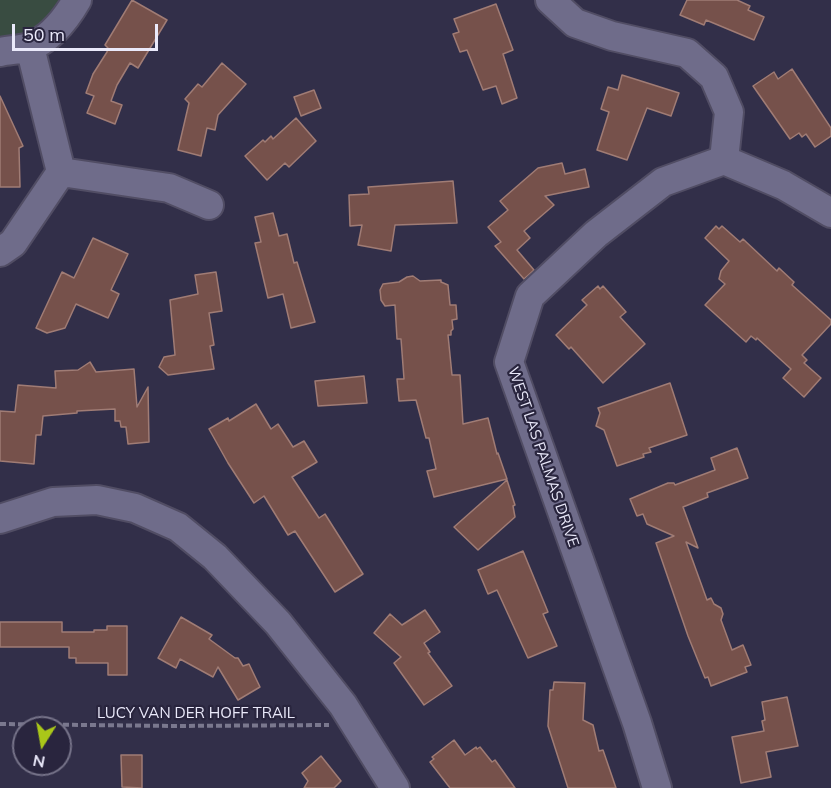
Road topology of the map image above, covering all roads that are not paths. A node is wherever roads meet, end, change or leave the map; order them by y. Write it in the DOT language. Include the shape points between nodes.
graph roads {
  1 [pos="77,0"];
  2 [pos="550,0"];
  3 [pos="30,47"];
  4 [pos="0,52"];
  5 [pos="724,160"];
  6 [pos="61,172"];
  7 [pos="209,205"];
  8 [pos="831,213"];
  9 [pos="0,252"];
  10 [pos="0,519"];
  11 [pos="395,788"];
  12 [pos="657,788"];
  1 -- 3 [label="street" via="54,32"];
  2 -- 5 [label="street" via="575,23 687,53 714,77 729,112"];
  3 -- 4 [label="street"];
  3 -- 6 [label="street"];
  5 -- 8 [label="street" via="783,185"];
  5 -- 12 [label="street, WEST LAS PALMAS DRIVE" via="663,182 596,234 530,296 509,362"];
  6 -- 7 [label="street" via="169,188"];
  6 -- 9 [label="street" via="13,243"];
  10 -- 11 [label="street" via="53,502 96,500 135,508 178,527 215,557 278,623 343,705"];
}
